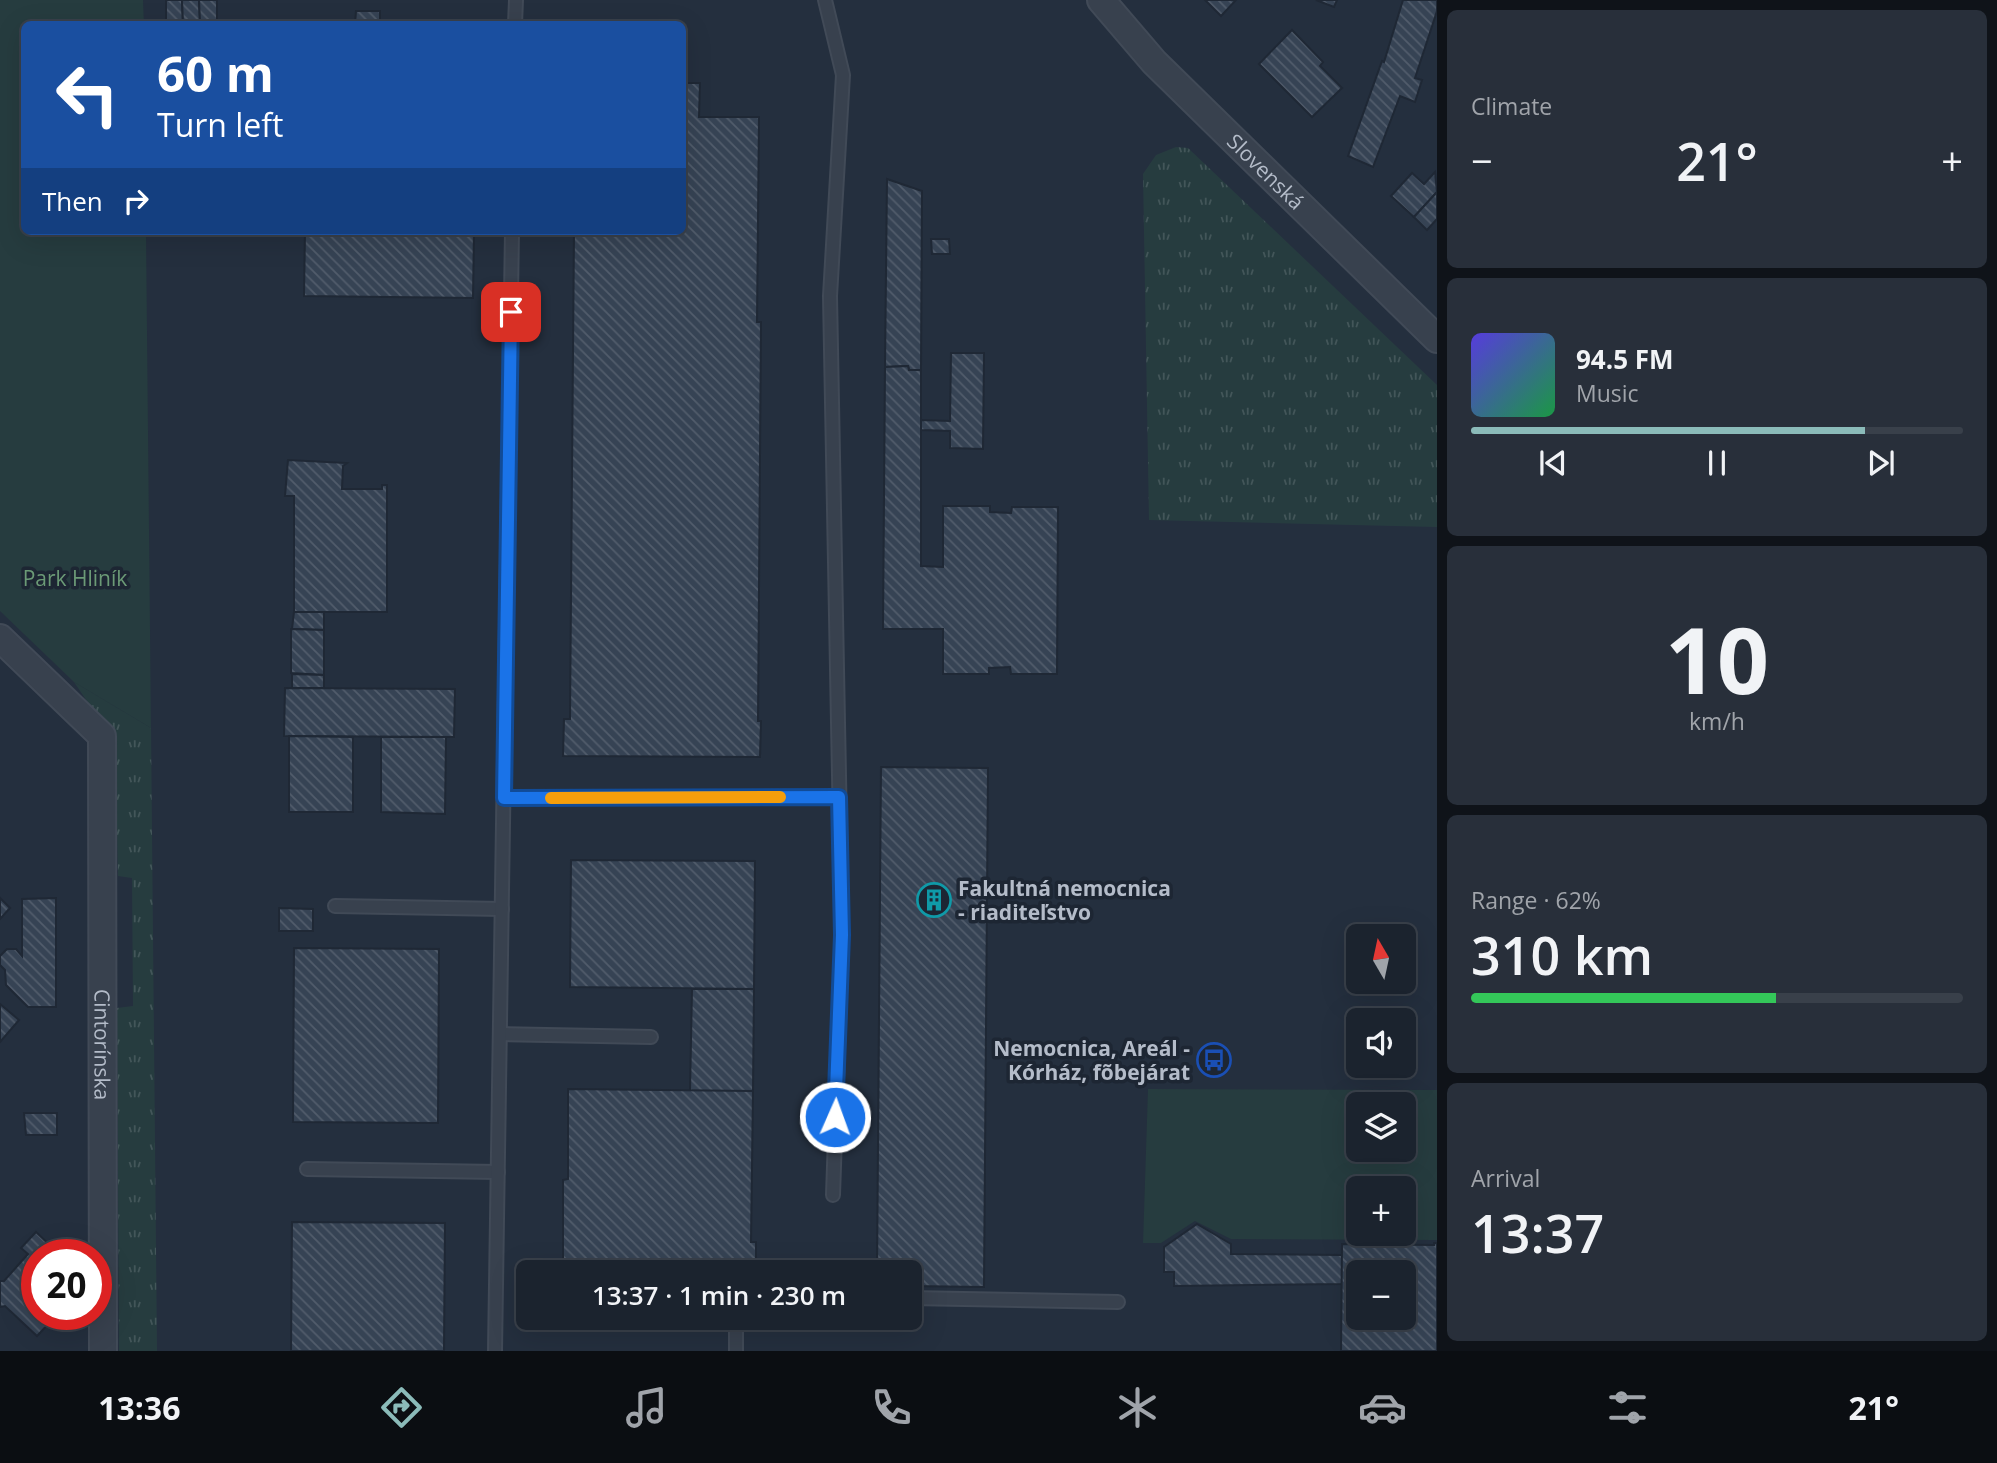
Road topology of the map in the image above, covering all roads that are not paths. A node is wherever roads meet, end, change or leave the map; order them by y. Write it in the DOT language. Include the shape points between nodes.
graph roads {
  1 [pos="516,0"];
  2 [pos="825,0"];
  3 [pos="1101,0"];
  4 [pos="515,21"];
  5 [pos="512,235"];
  6 [pos="1437,339"];
  7 [pos="5,653"];
  8 [pos="839,797"];
  9 [pos="504,798"];
  10 [pos="335,906"];
  11 [pos="502,909"];
  12 [pos="500,1034"];
  13 [pos="651,1037"];
  14 [pos="307,1169"];
  15 [pos="498,1172"];
  16 [pos="833,1195"];
  17 [pos="922,1298"];
  18 [pos="1118,1301"];
  19 [pos="736,1330"];
  20 [pos="103,1351"];
  21 [pos="495,1351"];
  22 [pos="736,1351"];
  1 -- 4 [label="lane"];
  2 -- 8 [label="lane" via="843,75 830,296"];
  3 -- 6 [label="street, Slovenská" via="1154,62"];
  5 -- 9 [label="lane"];
  7 -- 20 [label="street, Cintorínska" via="102,736"];
  8 -- 9 [label="lane"];
  8 -- 16 [label="lane" via="842,935"];
  9 -- 11 [label="lane"];
  10 -- 11 [label="lane"];
  11 -- 12 [label="lane"];
  12 -- 13 [label="lane"];
  12 -- 15 [label="lane"];
  14 -- 15 [label="lane"];
  15 -- 21 [label="lane"];
  17 -- 18 [label="lane"];
  19 -- 22 [label="lane"];
}
